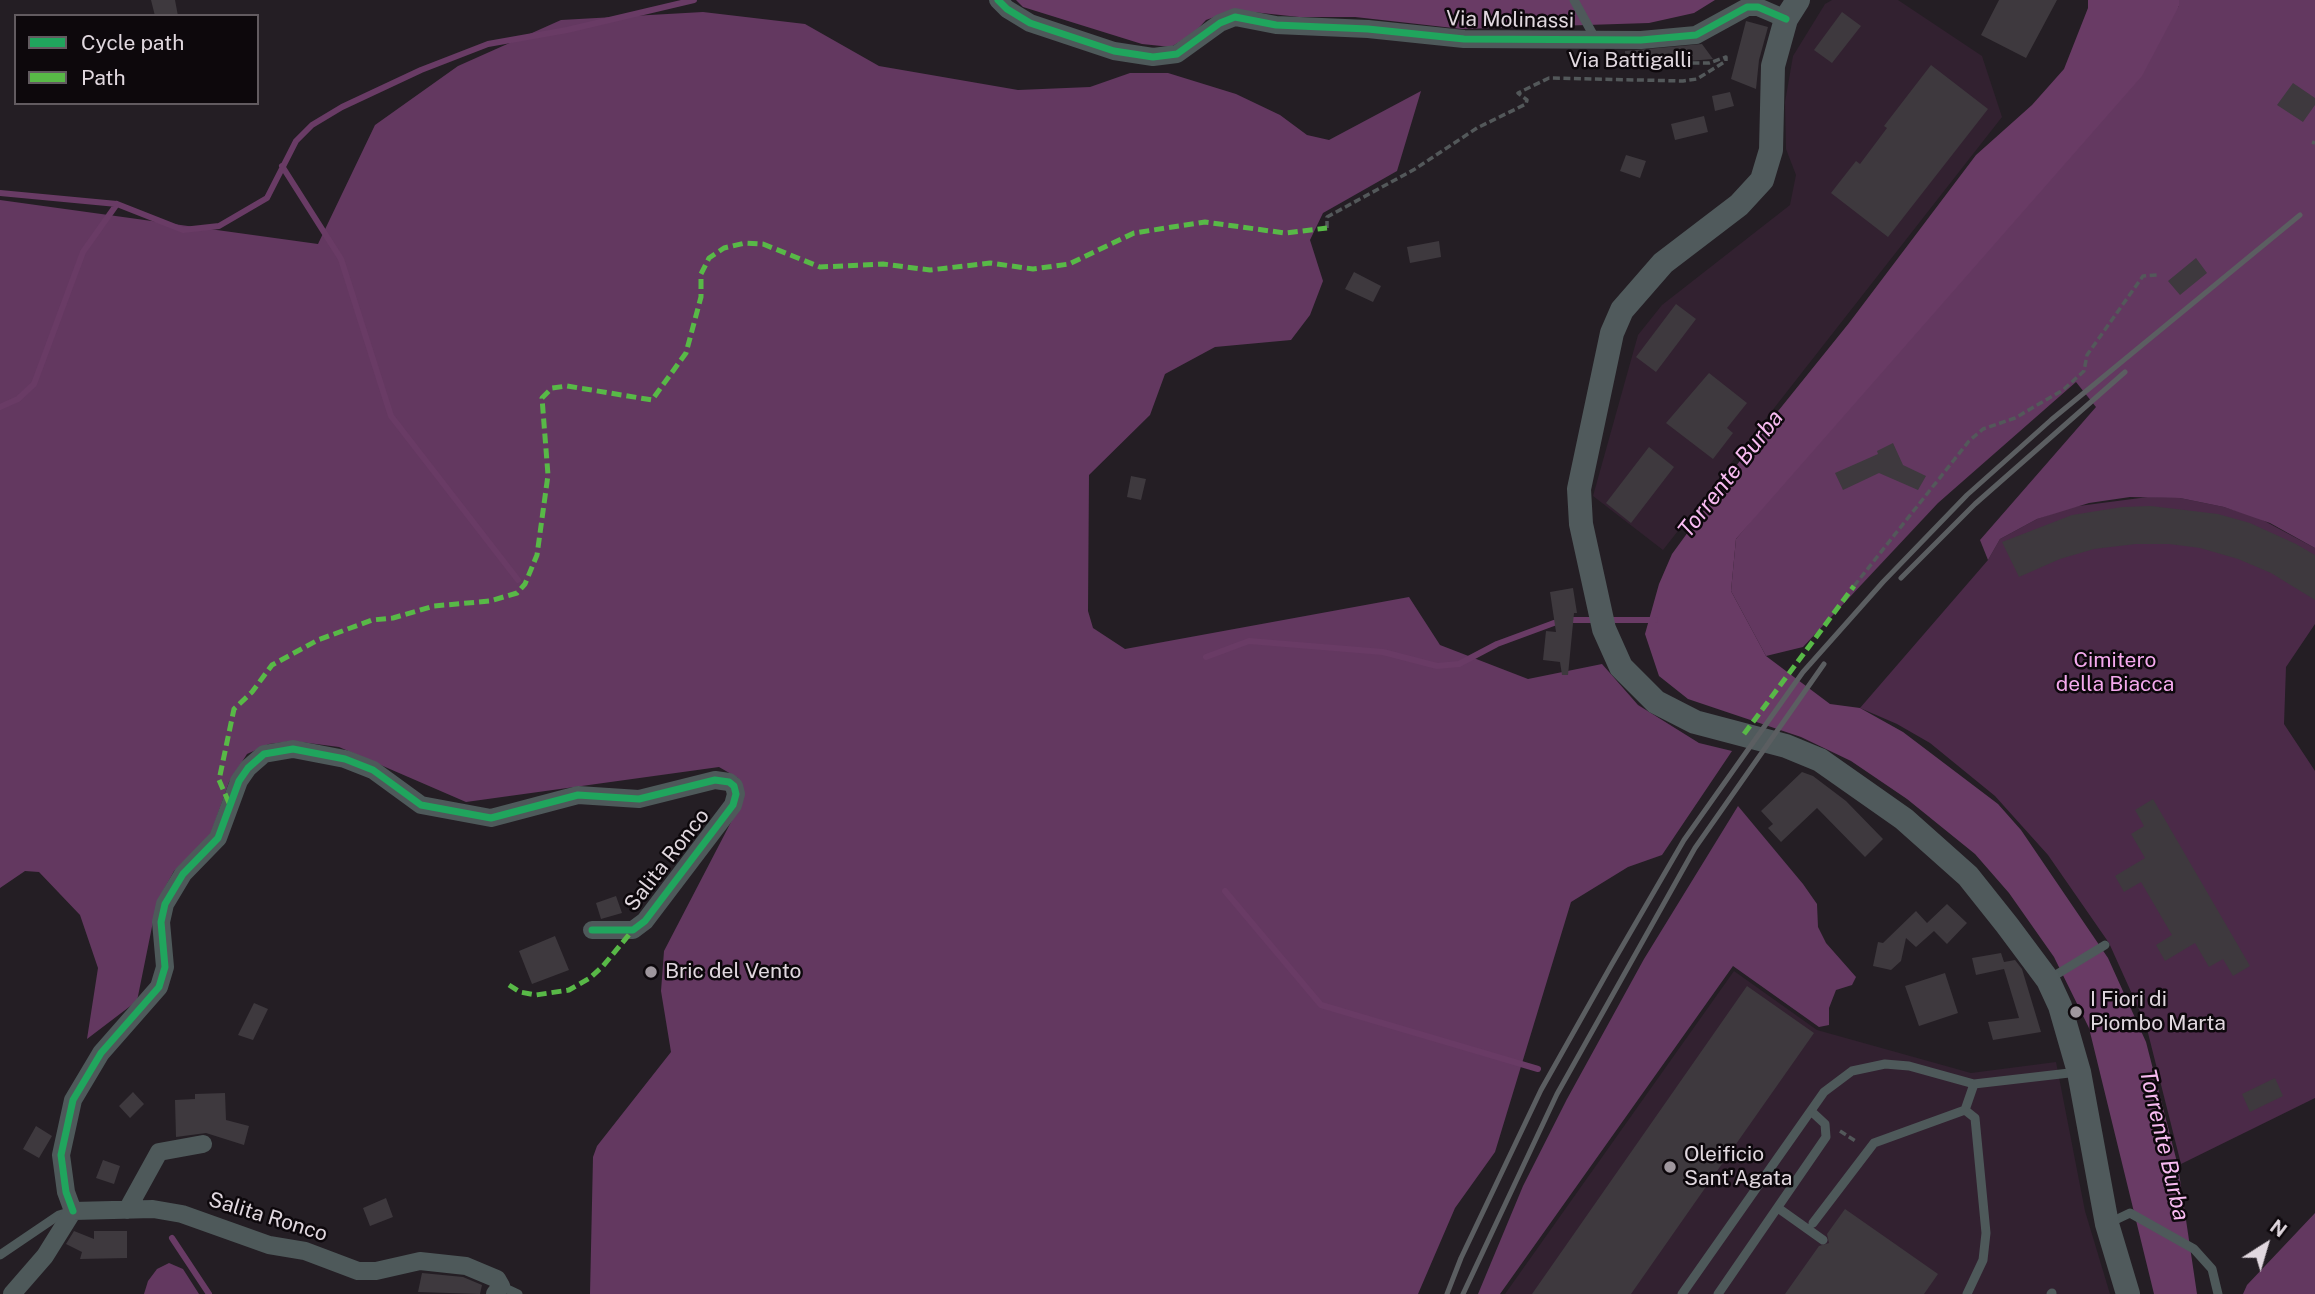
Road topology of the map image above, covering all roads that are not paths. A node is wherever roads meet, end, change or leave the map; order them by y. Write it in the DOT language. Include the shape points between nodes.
graph roads {
  1 [pos="1574,0"];
  2 [pos="1002,5"];
  3 [pos="1792,9"];
  4 [pos="1593,35"];
  5 [pos="593,930"];
  6 [pos="2105,945"];
  7 [pos="2053,977"];
  8 [pos="2079,1072"];
  9 [pos="1974,1084"];
  10 [pos="1965,1110"];
  11 [pos="1811,1111"];
  12 [pos="203,1144"];
  13 [pos="1778,1208"];
  14 [pos="127,1210"];
  15 [pos="73,1211"];
  16 [pos="1813,1223"];
  17 [pos="2108,1224"];
  18 [pos="1823,1240"];
  19 [pos="0,1255"];
  20 [pos="498,1290"];
  21 [pos="12,1294"];
  22 [pos="518,1294"];
  23 [pos="1682,1294"];
  24 [pos="1718,1294"];
  25 [pos="1967,1294"];
  26 [pos="2128,1294"];
  27 [pos="2218,1294"];
  1 -- 4 [label="lane"];
  2 -- 4 [label="street, Via Molinassi" via="1030,23 1064,35 1114,51 1153,57 1177,54 1235,17 1276,25 1464,39"];
  3 -- 4 [label="street, Via Molinassi" via="1747,8 1696,35 1641,40"];
  3 -- 7 [label="main road" via="1773,66 1771,150 1762,180 1740,205 1663,263 1622,310 1612,333 1579,489 1581,524 1604,629 1626,674 1671,712 1820,760 1904,819 1968,876"];
  5 -- 15 [label="street, Salita Ronco" via="633,930 645,921 733,804 734,786 715,779 639,799 578,796 491,818 421,806 373,770 345,759 293,749 264,754 239,781 218,838 183,874 165,904 161,922 165,967 159,988 101,1053 73,1100 61,1155"];
  6 -- 7 [label="lane"];
  7 -- 8 [label="main road"];
  8 -- 9 [label="lane"];
  8 -- 17 [label="main road"];
  9 -- 10 [label="lane"];
  9 -- 11 [label="lane" via="1909,1066 1867,1067 1836,1082"];
  10 -- 16 [label="lane" via="1888,1136 1868,1150"];
  10 -- 25 [label="lane" via="1975,1118 1986,1233 1983,1260"];
  11 -- 13 [label="lane" via="1821,1118 1826,1137"];
  11 -- 23 [label="lane"];
  12 -- 14 [label="street" via="159,1152"];
  13 -- 18 [label="lane"];
  13 -- 24 [label="lane"];
  14 -- 15 [label="street, Salita Ronco"];
  14 -- 20 [label="street, Salita Ronco" via="169,1210 358,1271 436,1261 491,1274"];
  15 -- 19 [label="lane" via="59,1215"];
  15 -- 21 [label="street" via="45,1256"];
  17 -- 26 [label="main road"];
  17 -- 27 [label="lane" via="2130,1213 2194,1249 2212,1269"];
  20 -- 22 [label="lane"];
}
